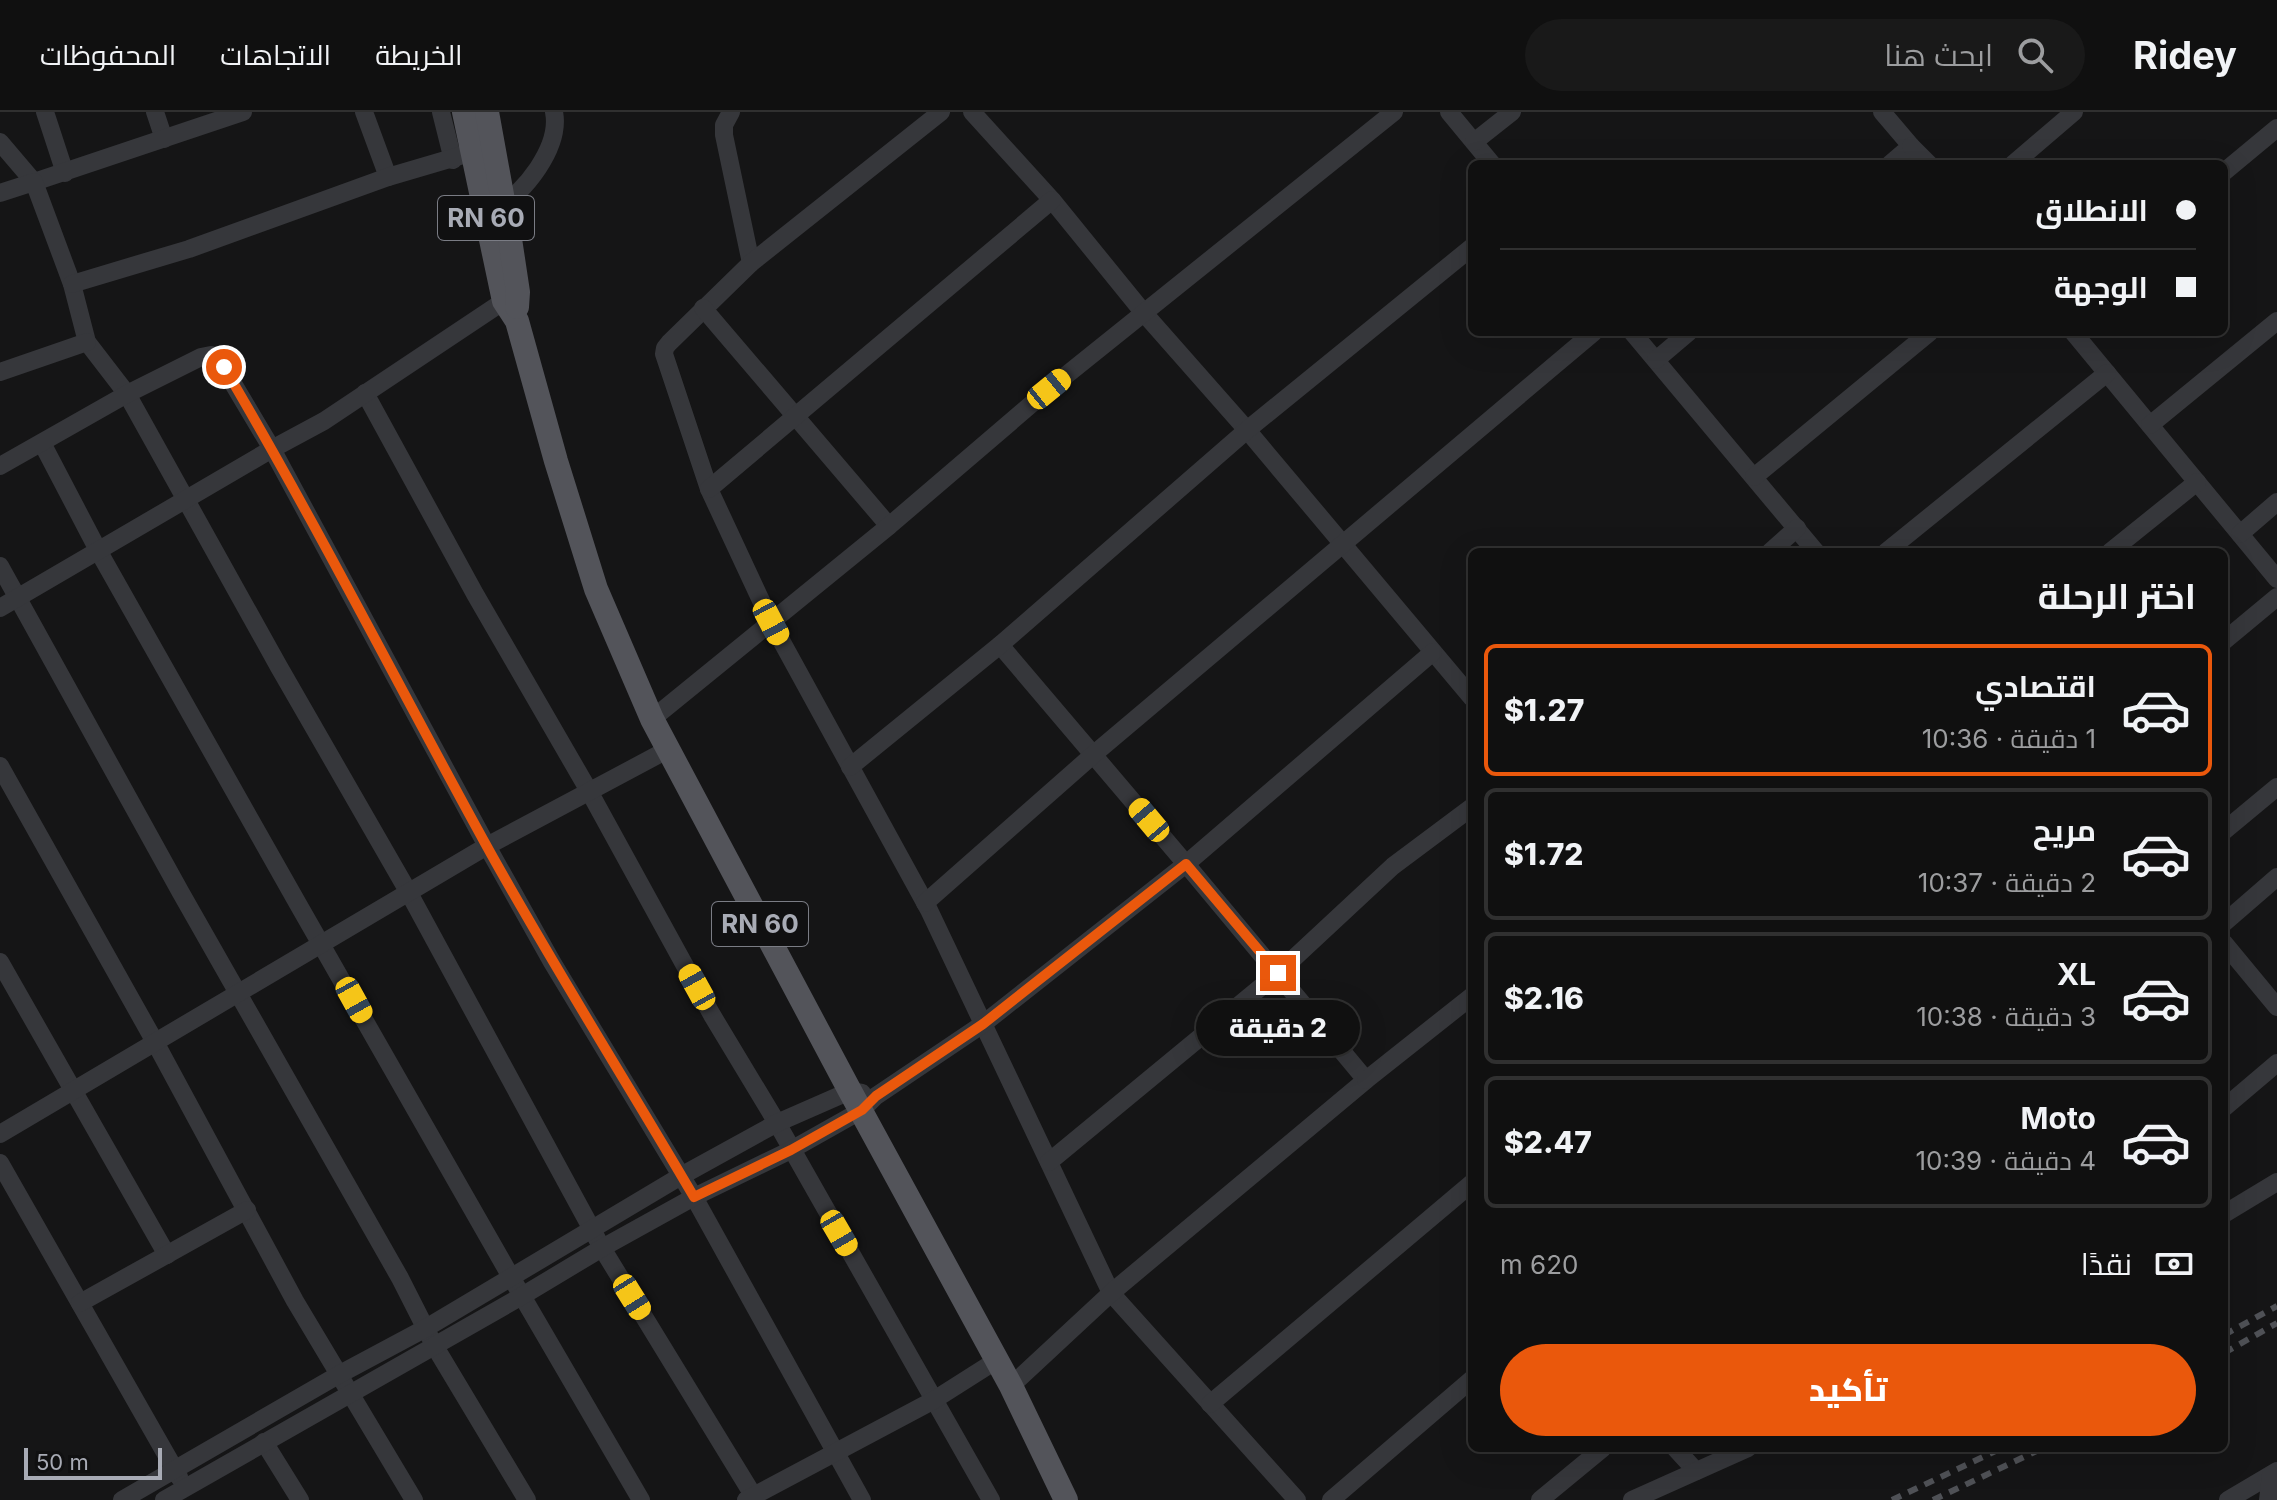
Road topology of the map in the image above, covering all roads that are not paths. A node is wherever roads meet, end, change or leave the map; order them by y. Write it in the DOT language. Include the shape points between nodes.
graph roads {
  1 [pos="45,112"];
  2 [pos="155,112"];
  3 [pos="243,112"];
  4 [pos="364,112"];
  5 [pos="441,112"];
  6 [pos="464,112"];
  7 [pos="487,112"];
  8 [pos="554,112"];
  9 [pos="731,112"];
  10 [pos="941,112"];
  11 [pos="972,112"];
  12 [pos="1394,112"];
  13 [pos="1449,112"];
  14 [pos="1512,112"];
  15 [pos="1882,112"];
  16 [pos="2074,112"];
  17 [pos="2277,128"];
  18 [pos="164,139"];
  19 [pos="0,142"];
  20 [pos="1474,142"];
  21 [pos="1911,146"];
  22 [pos="463,156"];
  23 [pos="1489,160"];
  24 [pos="1895,160"];
  25 [pos="1925,160"];
  26 [pos="2018,160"];
  27 [pos="2228,169"];
  28 [pos="65,173"];
  29 [pos="388,177"];
  30 [pos="34,182"];
  31 [pos="0,193"];
  32 [pos="1052,200"];
  33 [pos="494,210"];
  34 [pos="1468,250"];
  35 [pos="751,263"];
  36 [pos="72,284"];
  37 [pos="504,301"];
  38 [pos="703,308"];
  39 [pos="1143,312"];
  40 [pos="517,321"];
  41 [pos="2277,321"];
  42 [pos="1589,336"];
  43 [pos="1635,336"];
  44 [pos="1684,336"];
  45 [pos="1925,336"];
  46 [pos="2076,336"];
  47 [pos="87,342"];
  48 [pos="1656,360"];
  49 [pos="0,372"];
  50 [pos="2107,373"];
  51 [pos="365,393"];
  52 [pos="127,394"];
  53 [pos="796,416"];
  54 [pos="2150,425"];
  55 [pos="1247,430"];
  56 [pos="42,443"];
  57 [pos="272,449"];
  58 [pos="0,466"];
  59 [pos="1754,477"];
  60 [pos="2197,482"];
  61 [pos="709,489"];
  62 [pos="186,500"];
  63 [pos="2277,502"];
  64 [pos="889,526"];
  65 [pos="1797,528"];
  66 [pos="2240,534"];
  67 [pos="1343,543"];
  68 [pos="1774,548"];
  69 [pos="1813,548"];
  70 [pos="1891,548"];
  71 [pos="2115,548"];
  72 [pos="99,552"];
  73 [pos="0,566"];
  74 [pos="2277,579"];
  75 [pos="19,597"];
  76 [pos="2277,597"];
  77 [pos="0,608"];
  78 [pos="771,622"];
  79 [pos="2228,638"];
  80 [pos="1000,645"];
  81 [pos="1433,652"];
  82 [pos="1468,693"];
  83 [pos="652,719"];
  84 [pos="667,750"];
  85 [pos="1094,754"];
  86 [pos="0,766"];
  87 [pos="850,767"];
  88 [pos="2277,787"];
  89 [pos="589,791"];
  90 [pos="1468,810"];
  91 [pos="2228,828"];
  92 [pos="487,846"];
  93 [pos="1186,864"];
  94 [pos="2277,877"];
  95 [pos="409,893"];
  96 [pos="925,903"];
  97 [pos="2228,920"];
  98 [pos="322,945"];
  99 [pos="2228,948"];
  100 [pos="0,962"];
  101 [pos="1278,973"];
  102 [pos="237,992"];
  103 [pos="1468,999"];
  104 [pos="2277,1007"];
  105 [pos="983,1024"];
  106 [pos="155,1042"];
  107 [pos="2277,1063"];
  108 [pos="1366,1080"];
  109 [pos="72,1091"];
  110 [pos="863,1099"];
  111 [pos="2228,1105"];
  112 [pos="777,1123"];
  113 [pos="0,1134"];
  114 [pos="791,1150"];
  115 [pos="1049,1162"];
  116 [pos="0,1163"];
  117 [pos="681,1176"];
  118 [pos="2277,1182"];
  119 [pos="1466,1189"];
  120 [pos="694,1197"];
  121 [pos="247,1210"];
  122 [pos="2228,1212"];
  123 [pos="593,1228"];
  124 [pos="602,1248"];
  125 [pos="167,1255"];
  126 [pos="511,1277"];
  127 [pos="1111,1293"];
  128 [pos="522,1296"];
  129 [pos="80,1303"];
  130 [pos="430,1337"];
  131 [pos="997,1360"];
  132 [pos="340,1374"];
  133 [pos="1468,1382"];
  134 [pos="1011,1386"];
  135 [pos="349,1393"];
  136 [pos="934,1400"];
  137 [pos="1210,1404"];
  138 [pos="264,1442"];
  139 [pos="836,1452"];
  140 [pos="1598,1452"];
  141 [pos="1679,1452"];
  142 [pos="1739,1452"];
  143 [pos="174,1468"];
  144 [pos="1696,1471"];
  145 [pos="2274,1473"];
  146 [pos="186,1487"];
  147 [pos="752,1499"];
  148 [pos="122,1500"];
  149 [pos="164,1500"];
  150 [pos="300,1500"];
  151 [pos="414,1500"];
  152 [pos="527,1500"];
  153 [pos="641,1500"];
  154 [pos="862,1500"];
  155 [pos="991,1500"];
  156 [pos="1066,1500"];
  157 [pos="1297,1500"];
  158 [pos="1331,1500"];
  159 [pos="1540,1500"];
  160 [pos="1632,1500"];
  161 [pos="2228,1500"];
  162 [pos="2268,1500"];
  1 -- 28 [label="street"];
  2 -- 18 [label="street"];
  3 -- 18 [label="street"];
  4 -- 29 [label="street"];
  5 -- 22 [label="street"];
  6 -- 22 [label="main road, RN 60"];
  7 -- 33 [label="main road, RN 60"];
  8 -- 33 [label="street" via="550,144 531,180"];
  9 -- 35 [label="street" via="724,135"];
  10 -- 35 [label="street"];
  11 -- 32 [label="street"];
  12 -- 39 [label="street"];
  13 -- 20 [label="street"];
  14 -- 20 [label="street"];
  15 -- 21 [label="street"];
  16 -- 26 [label="street"];
  17 -- 27 [label="street"];
  18 -- 28 [label="street"];
  19 -- 30 [label="street"];
  20 -- 23 [label="street"];
  21 -- 24 [label="street"];
  21 -- 25 [label="street"];
  22 -- 29 [label="street"];
  22 -- 33 [label="main road, RN 60"];
  28 -- 30 [label="street"];
  29 -- 36 [label="street" via="189,249"];
  30 -- 31 [label="street"];
  30 -- 36 [label="street"];
  32 -- 39 [label="street"];
  32 -- 53 [label="street"];
  33 -- 37 [label="main road, RN 60"];
  33 -- 40 [label="main road, RN 60" via="518,292"];
  34 -- 55 [label="street"];
  35 -- 38 [label="street"];
  36 -- 47 [label="street"];
  37 -- 40 [label="main road, RN 60"];
  37 -- 51 [label="street"];
  38 -- 53 [label="street"];
  38 -- 61 [label="street" via="664,354"];
  39 -- 55 [label="street"];
  39 -- 64 [label="street"];
  40 -- 83 [label="main road, RN 60" via="596,589"];
  41 -- 54 [label="street"];
  42 -- 67 [label="street"];
  43 -- 48 [label="street"];
  44 -- 48 [label="street"];
  45 -- 59 [label="street"];
  46 -- 50 [label="street"];
  47 -- 49 [label="street"];
  47 -- 52 [label="street"];
  48 -- 59 [label="street"];
  50 -- 54 [label="street"];
  50 -- 70 [label="street"];
  51 -- 57 [label="street"];
  51 -- 89 [label="street"];
  52 -- 56 [label="street"];
  52 -- 57 [label="street" via="211,355 224,367"];
  52 -- 62 [label="street"];
  53 -- 61 [label="street"];
  53 -- 64 [label="street"];
  54 -- 60 [label="street"];
  55 -- 67 [label="street"];
  55 -- 80 [label="street"];
  56 -- 58 [label="street"];
  56 -- 72 [label="street"];
  57 -- 62 [label="street"];
  57 -- 92 [label="street"];
  59 -- 65 [label="street"];
  60 -- 66 [label="street"];
  60 -- 71 [label="street"];
  61 -- 78 [label="street"];
  62 -- 72 [label="street"];
  62 -- 95 [label="street"];
  63 -- 66 [label="street"];
  64 -- 78 [label="street"];
  65 -- 68 [label="street"];
  65 -- 69 [label="street"];
  66 -- 74 [label="street"];
  67 -- 81 [label="street"];
  67 -- 85 [label="street"];
  72 -- 75 [label="street"];
  72 -- 98 [label="street"];
  73 -- 75 [label="street"];
  75 -- 77 [label="street"];
  75 -- 102 [label="street"];
  76 -- 79 [label="street"];
  78 -- 83 [label="street"];
  78 -- 87 [label="street"];
  80 -- 85 [label="street"];
  80 -- 87 [label="street"];
  81 -- 82 [label="street"];
  81 -- 93 [label="street"];
  83 -- 84 [label="main road, RN 60"];
  84 -- 89 [label="street"];
  84 -- 110 [label="main road, RN 60"];
  85 -- 93 [label="street"];
  85 -- 96 [label="street"];
  86 -- 106 [label="street"];
  87 -- 96 [label="street"];
  88 -- 91 [label="street"];
  89 -- 92 [label="street"];
  89 -- 112 [label="street"];
  90 -- 101 [label="street" via="1393,866"];
  92 -- 95 [label="street"];
  92 -- 117 [label="street"];
  93 -- 101 [label="street"];
  93 -- 105 [label="street"];
  94 -- 97 [label="street"];
  95 -- 98 [label="street"];
  95 -- 123 [label="street"];
  96 -- 105 [label="street"];
  98 -- 102 [label="street"];
  98 -- 126 [label="street"];
  99 -- 104 [label="street"];
  100 -- 109 [label="street"];
  101 -- 108 [label="street"];
  101 -- 115 [label="street"];
  102 -- 106 [label="street"];
  102 -- 130 [label="street"];
  103 -- 108 [label="street"];
  105 -- 110 [label="street"];
  105 -- 115 [label="street"];
  106 -- 109 [label="street"];
  106 -- 121 [label="street"];
  107 -- 111 [label="street"];
  108 -- 127 [label="street"];
  109 -- 113 [label="street"];
  109 -- 125 [label="street"];
  110 -- 112 [label="street"];
  110 -- 114 [label="street"];
  110 -- 131 [label="main road, RN 60"];
  112 -- 114 [label="street"];
  112 -- 117 [label="street"];
  114 -- 120 [label="street"];
  114 -- 136 [label="street"];
  115 -- 127 [label="street"];
  116 -- 129 [label="street"];
  117 -- 120 [label="street"];
  117 -- 123 [label="street"];
  118 -- 122 [label="street"];
  119 -- 137 [label="street"];
  120 -- 124 [label="street"];
  120 -- 139 [label="street"];
  121 -- 125 [label="street"];
  121 -- 132 [label="street"];
  123 -- 124 [label="street"];
  123 -- 126 [label="street"];
  124 -- 128 [label="street"];
  124 -- 147 [label="street"];
  125 -- 129 [label="street"];
  126 -- 128 [label="street"];
  126 -- 130 [label="street"];
  127 -- 134 [label="street"];
  127 -- 137 [label="street"];
  128 -- 130 [label="street"];
  128 -- 153 [label="street"];
  129 -- 143 [label="street"];
  130 -- 132 [label="street"];
  130 -- 135 [label="street"];
  130 -- 152 [label="street"];
  131 -- 134 [label="main road, RN 60"];
  131 -- 136 [label="street"];
  132 -- 135 [label="street"];
  132 -- 143 [label="street"];
  133 -- 158 [label="street"];
  134 -- 156 [label="main road, RN 60"];
  135 -- 138 [label="street"];
  135 -- 151 [label="street"];
  136 -- 139 [label="street"];
  136 -- 155 [label="street"];
  137 -- 157 [label="street"];
  138 -- 146 [label="street"];
  138 -- 150 [label="street"];
  139 -- 147 [label="street"];
  139 -- 154 [label="street"];
  140 -- 159 [label="street"];
  141 -- 144 [label="street"];
  142 -- 144 [label="street"];
  143 -- 146 [label="street"];
  143 -- 148 [label="street"];
  144 -- 160 [label="street"];
  145 -- 161 [label="street"];
  145 -- 162 [label="street"];
  146 -- 149 [label="street"];
}
